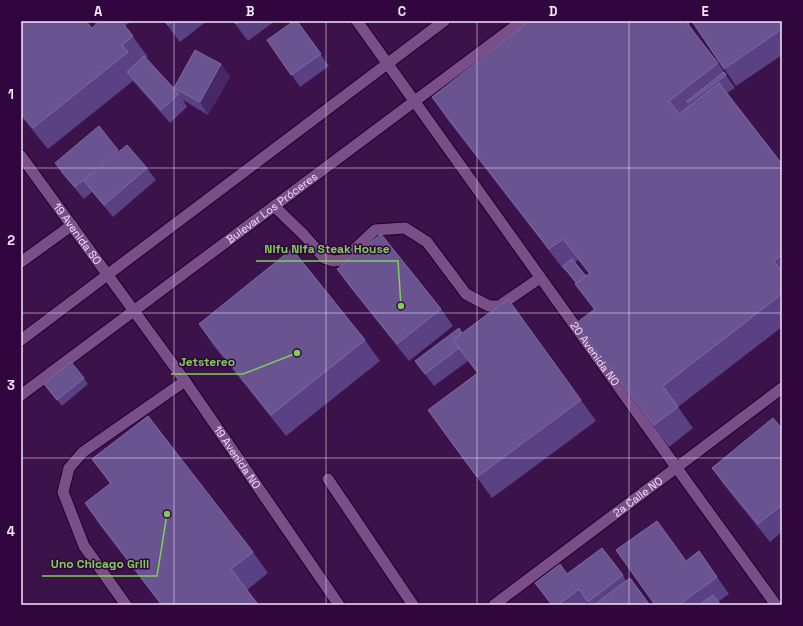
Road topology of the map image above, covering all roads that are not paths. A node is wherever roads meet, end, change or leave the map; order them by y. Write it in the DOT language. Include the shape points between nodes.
graph roads {
  1 [pos="357,21"];
  2 [pos="444,21"];
  3 [pos="522,21"];
  4 [pos="387,63"];
  5 [pos="415,102"];
  6 [pos="21,156"];
  7 [pos="274,206"];
  8 [pos="72,225"];
  9 [pos="21,262"];
  10 [pos="108,275"];
  11 [pos="540,278"];
  12 [pos="134,310"];
  13 [pos="21,340"];
  14 [pos="614,357"];
  15 [pos="603,365"];
  16 [pos="185,381"];
  17 [pos="782,388"];
  18 [pos="21,395"];
  19 [pos="664,427"];
  20 [pos="652,434"];
  21 [pos="676,467"];
  22 [pos="328,479"];
  23 [pos="126,605"];
  24 [pos="339,605"];
  25 [pos="412,605"];
  26 [pos="494,605"];
  27 [pos="776,605"];
  1 -- 4 [label="street, 20 Avenida NO"];
  2 -- 4 [label="street"];
  3 -- 5 [label="street, Bulevar Los Próceres" via="457,75"];
  4 -- 5 [label="street, 20 Avenida NO"];
  4 -- 10 [label="street"];
  5 -- 7 [label="street, Bulevar Los Próceres"];
  5 -- 11 [label="street, 20 Avenida NO"];
  6 -- 8 [label="street, 19 Avenida SO"];
  7 -- 11 [label="street" via="324,258 333,261 343,260 375,230 405,228 427,242 466,294 489,306 499,306"];
  7 -- 12 [label="street, Bulevar Los Próceres"];
  8 -- 9 [label="street"];
  8 -- 10 [label="street, 19 Avenida SO"];
  10 -- 12 [label="street, 19 Avenida SO"];
  10 -- 13 [label="street"];
  11 -- 15 [label="street, 20 Avenida NO"];
  12 -- 16 [label="street, 19 Avenida NO"];
  12 -- 18 [label="street, Bulevar Los Próceres"];
  14 -- 15 [label="street"];
  15 -- 20 [label="street, 20 Avenida NO"];
  16 -- 23 [label="street" via="83,452 69,468 63,492 84,546"];
  16 -- 24 [label="street, 19 Avenida NO"];
  17 -- 21 [label="street, 2a Calle NO"];
  19 -- 20 [label="street"];
  20 -- 21 [label="street, 20 Avenida NO"];
  21 -- 26 [label="street, 2a Calle NO"];
  21 -- 27 [label="street, 20 Avenida NO"];
  22 -- 25 [label="street"];
}
